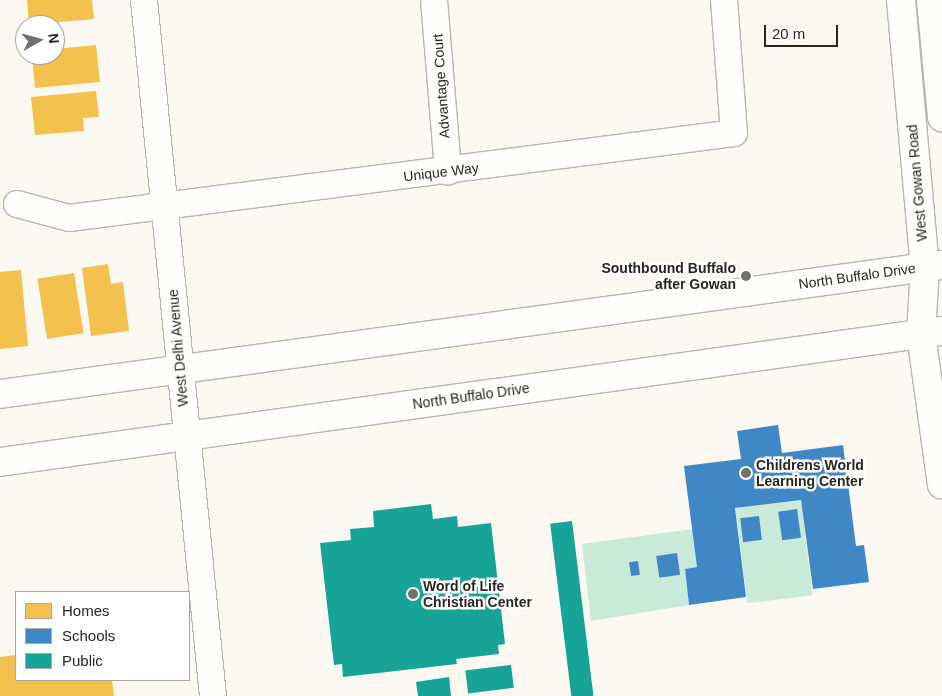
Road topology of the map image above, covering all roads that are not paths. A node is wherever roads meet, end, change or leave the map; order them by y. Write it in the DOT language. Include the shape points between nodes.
graph roads {
  1 [pos="144,0"];
  2 [pos="434,0"];
  3 [pos="724,0"];
  4 [pos="901,0"];
  5 [pos="931,0"];
  6 [pos="942,117"];
  7 [pos="448,171"];
  8 [pos="18,204"];
  9 [pos="165,208"];
  10 [pos="933,266"];
  11 [pos="931,333"];
  12 [pos="180,367"];
  13 [pos="0,394"];
  14 [pos="186,435"];
  15 [pos="0,462"];
  16 [pos="942,485"];
  17 [pos="213,696"];
  1 -- 9 [label="street, West Delhi Avenue"];
  2 -- 7 [label="street, Advantage Court"];
  3 -- 7 [label="street, Unique Way" via="734,133"];
  4 -- 10 [label="main road, West Gowan Road"];
  5 -- 6 [label="main road"];
  7 -- 9 [label="street, Unique Way"];
  8 -- 9 [label="street, Unique Way" via="69,218"];
  9 -- 12 [label="street, West Delhi Avenue"];
  10 -- 11 [label="main road, West Gowan Road"];
  10 -- 12 [label="main road, North Buffalo Drive"];
  11 -- 14 [label="main road, North Buffalo Drive"];
  11 -- 16 [label="main road, West Gowan Road"];
  12 -- 13 [label="main road, North Buffalo Drive"];
  12 -- 14 [label="street, West Delhi Avenue"];
  14 -- 15 [label="main road, North Buffalo Drive"];
  14 -- 17 [label="street, West Delhi Avenue"];
}
